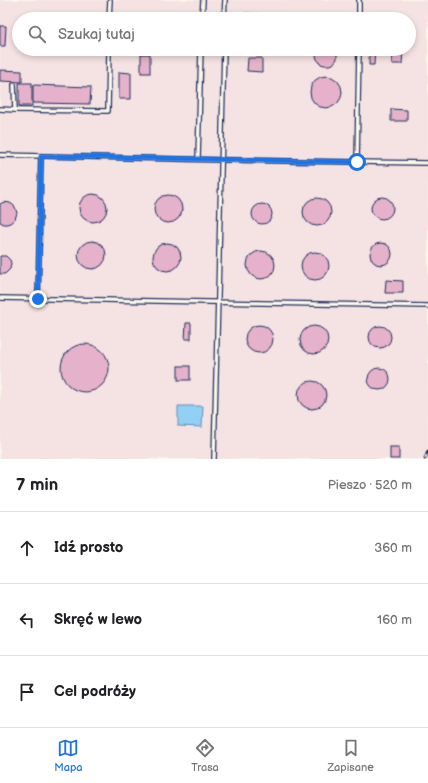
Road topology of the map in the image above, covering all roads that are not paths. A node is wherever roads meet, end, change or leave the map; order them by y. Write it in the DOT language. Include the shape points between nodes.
graph roads {
  1 [pos="110,0"];
  2 [pos="202,0"];
  3 [pos="225,0"];
  4 [pos="359,0"];
  5 [pos="109,12"];
  6 [pos="202,12"];
  7 [pos="224,12"];
  8 [pos="359,12"];
  9 [pos="109,56"];
  10 [pos="201,56"];
  11 [pos="224,56"];
  12 [pos="358,56"];
  13 [pos="14,85"];
  14 [pos="0,109"];
  15 [pos="15,110"];
  16 [pos="0,155"];
  17 [pos="41,156"];
  18 [pos="198,159"];
  19 [pos="220,160"];
  20 [pos="357,162"];
  21 [pos="428,163"];
  22 [pos="0,298"];
  23 [pos="38,299"];
  24 [pos="217,303"];
  25 [pos="428,306"];
  26 [pos="214,459"];
  1 -- 5 [label="lane"];
  2 -- 6 [label="lane"];
  3 -- 7 [label="lane"];
  4 -- 8 [label="lane"];
  9 -- 15 [label="lane" via="108,111"];
  10 -- 18 [label="lane"];
  11 -- 19 [label="lane"];
  12 -- 20 [label="lane"];
  13 -- 15 [label="lane"];
  14 -- 15 [label="lane"];
  16 -- 17 [label="lane"];
  17 -- 18 [label="lane"];
  17 -- 23 [label="lane"];
  18 -- 19 [label="lane"];
  19 -- 20 [label="lane"];
  19 -- 24 [label="lane"];
  20 -- 21 [label="lane"];
  22 -- 23 [label="lane"];
  23 -- 24 [label="lane"];
  24 -- 25 [label="lane"];
  24 -- 26 [label="lane"];
}
